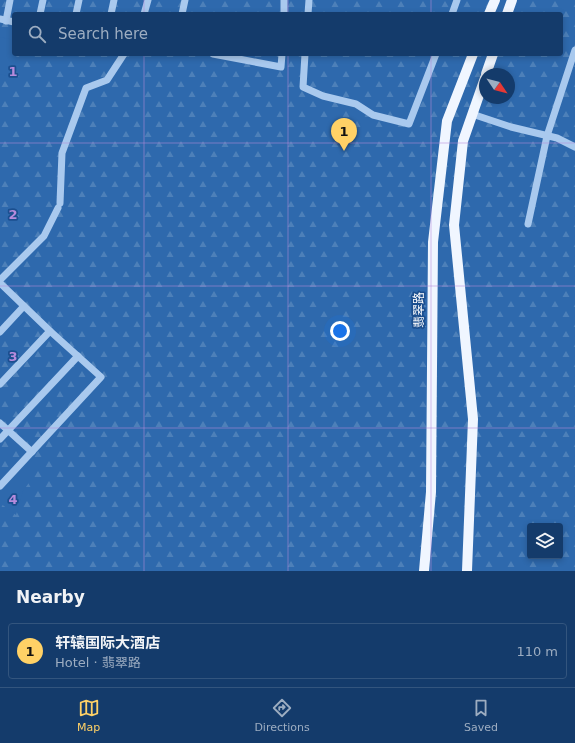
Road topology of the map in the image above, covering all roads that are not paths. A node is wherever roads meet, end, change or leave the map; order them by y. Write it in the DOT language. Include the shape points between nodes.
graph roads {
  1 [pos="10,0"];
  2 [pos="43,0"];
  3 [pos="79,0"];
  4 [pos="114,0"];
  5 [pos="148,0"];
  6 [pos="186,0"];
  7 [pos="284,0"];
  8 [pos="309,0"];
  9 [pos="458,0"];
  10 [pos="495,0"];
  11 [pos="512,0"];
  12 [pos="40,12"];
  13 [pos="76,12"];
  14 [pos="111,12"];
  15 [pos="145,12"];
  16 [pos="183,12"];
  17 [pos="284,12"];
  18 [pos="308,12"];
  19 [pos="453,12"];
  20 [pos="490,12"];
  21 [pos="508,12"];
  22 [pos="3,20"];
  23 [pos="575,50"];
  24 [pos="123,56"];
  25 [pos="223,56"];
  26 [pos="282,56"];
  27 [pos="305,56"];
  28 [pos="435,56"];
  29 [pos="472,56"];
  30 [pos="492,56"];
  31 [pos="488,68"];
  32 [pos="479,95"];
  33 [pos="472,114"];
  34 [pos="547,136"];
  35 [pos="575,148"];
  36 [pos="528,224"];
  37 [pos="0,281"];
  38 [pos="24,306"];
  39 [pos="50,331"];
  40 [pos="0,332"];
  41 [pos="78,356"];
  42 [pos="0,384"];
  43 [pos="0,423"];
  44 [pos="8,430"];
  45 [pos="0,439"];
  46 [pos="32,452"];
  47 [pos="0,486"];
  48 [pos="424,571"];
  49 [pos="467,571"];
  1 -- 22 [label="street"];
  2 -- 12 [label="street"];
  3 -- 13 [label="street"];
  4 -- 14 [label="street"];
  5 -- 15 [label="street"];
  6 -- 16 [label="street"];
  7 -- 17 [label="street"];
  8 -- 18 [label="street"];
  9 -- 19 [label="street"];
  10 -- 20 [label="main road"];
  11 -- 21 [label="main road"];
  23 -- 34 [label="street"];
  24 -- 37 [label="street" via="107,80 86,88 62,152 59,205 44,236"];
  25 -- 26 [label="street" via="281,67"];
  27 -- 28 [label="street" via="303,87 323,96 356,104 373,115 409,124"];
  29 -- 48 [label="main road, 翡翠路" via="447,121 433,242 431,492"];
  30 -- 31 [label="main road"];
  32 -- 33 [label="main road"];
  33 -- 34 [label="street"];
  33 -- 49 [label="main road" via="463,142 454,225 473,419"];
  34 -- 35 [label="street" via="557,138"];
  34 -- 36 [label="street"];
  37 -- 38 [label="street"];
  38 -- 39 [label="street"];
  38 -- 40 [label="street"];
  39 -- 41 [label="street"];
  39 -- 42 [label="street"];
  41 -- 44 [label="street"];
  41 -- 46 [label="street" via="101,377"];
  43 -- 44 [label="street"];
  44 -- 45 [label="street"];
  44 -- 46 [label="street"];
  46 -- 47 [label="street"];
}
